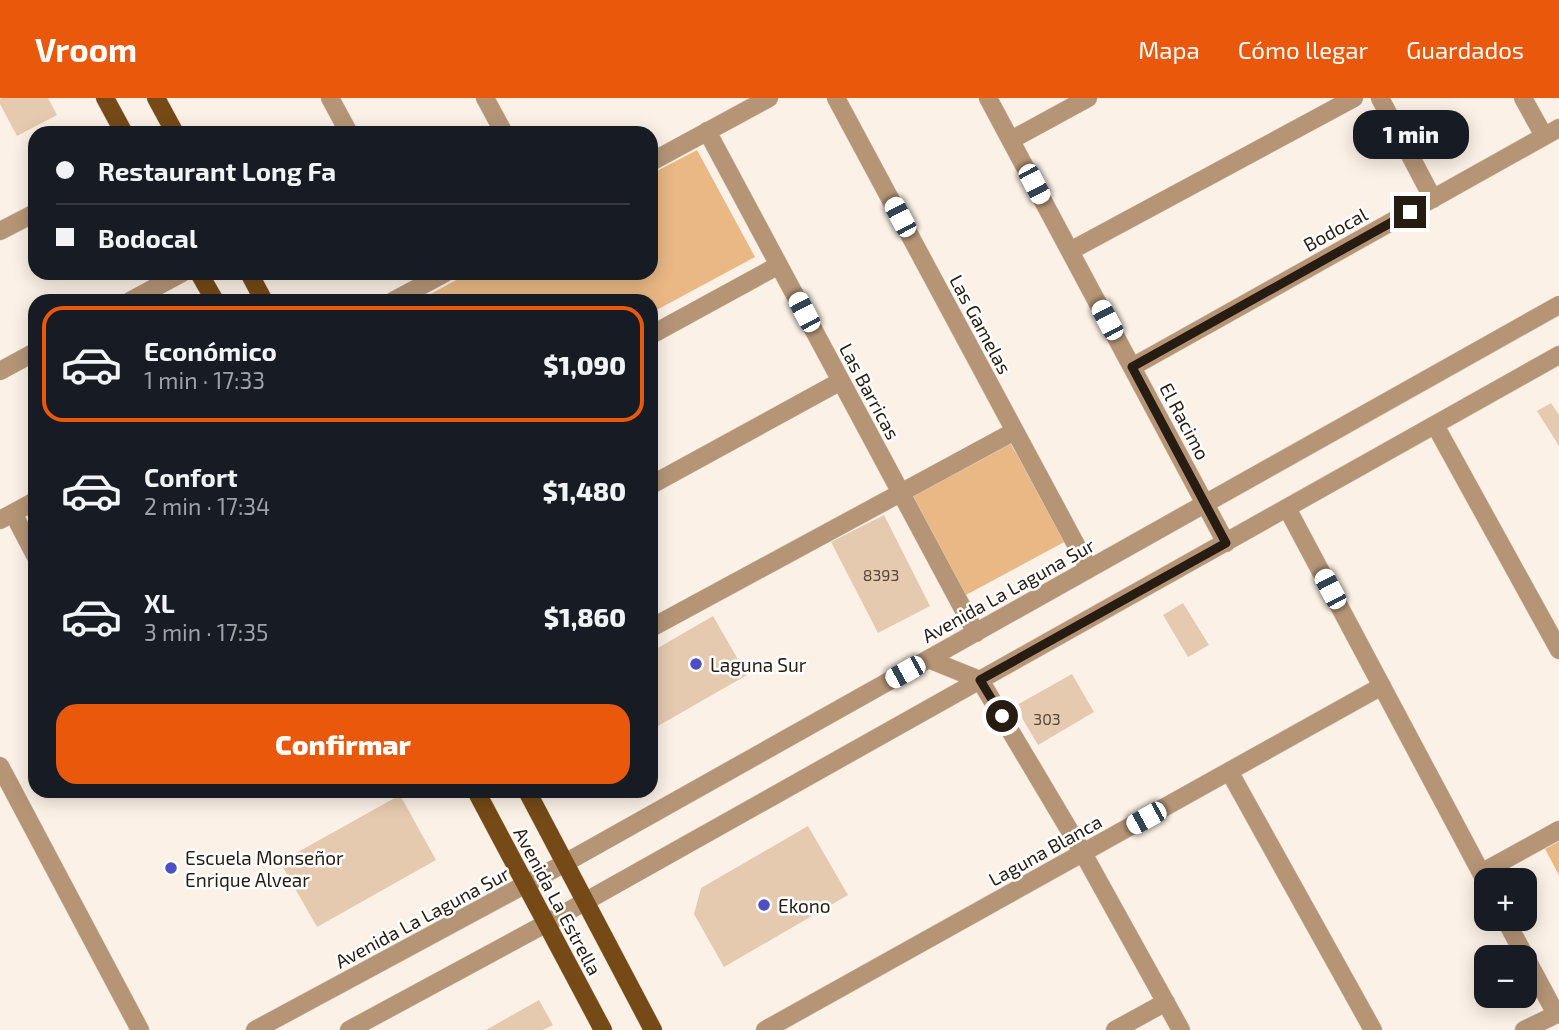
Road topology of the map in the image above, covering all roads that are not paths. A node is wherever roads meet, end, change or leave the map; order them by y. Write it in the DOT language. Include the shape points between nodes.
graph roads {
  1 [pos="105,98"];
  2 [pos="156,98"];
  3 [pos="330,98"];
  4 [pos="485,98"];
  5 [pos="769,98"];
  6 [pos="836,98"];
  7 [pos="988,98"];
  8 [pos="1088,98"];
  9 [pos="1354,98"];
  10 [pos="1380,98"];
  11 [pos="1523,98"];
  12 [pos="120,126"];
  13 [pos="170,126"];
  14 [pos="345,126"];
  15 [pos="500,126"];
  16 [pos="707,131"];
  17 [pos="1552,132"];
  18 [pos="1011,140"];
  19 [pos="658,158"];
  20 [pos="1433,199"];
  21 [pos="28,216"];
  22 [pos="0,230"];
  23 [pos="1070,251"];
  24 [pos="779,265"];
  25 [pos="169,280"];
  26 [pos="426,280"];
  27 [pos="143,294"];
  28 [pos="404,294"];
  29 [pos="1559,305"];
  30 [pos="658,331"];
  31 [pos="1559,355"];
  32 [pos="28,356"];
  33 [pos="1132,367"];
  34 [pos="0,371"];
  35 [pos="841,381"];
  36 [pos="1435,425"];
  37 [pos="1015,431"];
  38 [pos="658,481"];
  39 [pos="901,493"];
  40 [pos="1205,503"];
  41 [pos="28,505"];
  42 [pos="1287,508"];
  43 [pos="6,516"];
  44 [pos="1226,543"];
  45 [pos="28,546"];
  46 [pos="1089,569"];
  47 [pos="658,624"];
  48 [pos="976,633"];
  49 [pos="1559,650"];
  50 [pos="928,659"];
  51 [pos="980,680"];
  52 [pos="1382,686"];
  53 [pos="0,766"];
  54 [pos="1229,771"];
  55 [pos="480,798"];
  56 [pos="531,798"];
  57 [pos="1559,830"];
  58 [pos="1083,853"];
  59 [pos="565,863"];
  60 [pos="1478,868"];
  61 [pos="1499,868"];
  62 [pos="526,885"];
  63 [pos="586,901"];
  64 [pos="547,923"];
  65 [pos="1512,931"];
  66 [pos="1166,1002"];
  67 [pos="1558,1013"];
  68 [pos="355,1029"];
  69 [pos="140,1030"];
  70 [pos="255,1030"];
  71 [pos="603,1030"];
  72 [pos="653,1030"];
  73 [pos="765,1030"];
  74 [pos="1115,1030"];
  75 [pos="1181,1030"];
  76 [pos="1373,1030"];
  77 [pos="1524,1030"];
  1 -- 12 [label="main road"];
  2 -- 13 [label="main road"];
  3 -- 14 [label="street"];
  4 -- 15 [label="street"];
  5 -- 16 [label="street"];
  6 -- 37 [label="street, Las Gamelas"];
  7 -- 18 [label="street, El Racimo"];
  8 -- 18 [label="street"];
  9 -- 23 [label="street"];
  10 -- 20 [label="street"];
  11 -- 17 [label="street"];
  16 -- 19 [label="street"];
  16 -- 24 [label="street, Las Barricas"];
  17 -- 20 [label="street, Bodocal"];
  18 -- 23 [label="street, El Racimo"];
  20 -- 33 [label="street, Bodocal"];
  21 -- 22 [label="street"];
  23 -- 33 [label="street, El Racimo"];
  24 -- 30 [label="street"];
  24 -- 35 [label="street, Las Barricas"];
  25 -- 27 [label="street"];
  26 -- 28 [label="street"];
  29 -- 40 [label="street, Avenida La Laguna Sur"];
  31 -- 36 [label="street"];
  32 -- 34 [label="street"];
  33 -- 40 [label="street, El Racimo"];
  35 -- 38 [label="street"];
  35 -- 39 [label="street, Las Barricas"];
  36 -- 42 [label="street"];
  36 -- 49 [label="street"];
  37 -- 39 [label="street"];
  37 -- 46 [label="street, Las Gamelas"];
  39 -- 47 [label="street"];
  39 -- 48 [label="street, Las Barricas"];
  40 -- 44 [label="street, El Racimo"];
  40 -- 46 [label="street, Avenida La Laguna Sur"];
  41 -- 43 [label="street"];
  42 -- 44 [label="street"];
  42 -- 52 [label="street"];
  43 -- 45 [label="street"];
  44 -- 51 [label="street"];
  46 -- 48 [label="street, Avenida La Laguna Sur"];
  48 -- 50 [label="street, Avenida La Laguna Sur"];
  50 -- 51 [label="street"];
  50 -- 59 [label="street, Avenida La Laguna Sur"];
  51 -- 58 [label="street"];
  51 -- 63 [label="street"];
  52 -- 54 [label="street, Laguna Blanca"];
  52 -- 60 [label="street"];
  53 -- 69 [label="street"];
  54 -- 58 [label="street, Laguna Blanca"];
  54 -- 76 [label="street"];
  55 -- 62 [label="main road, Avenida La Estrella"];
  56 -- 59 [label="main road, Avenida La Estrella"];
  57 -- 61 [label="street"];
  58 -- 66 [label="street"];
  58 -- 73 [label="street, Laguna Blanca"];
  59 -- 62 [label="street, Avenida La Laguna Sur"];
  59 -- 63 [label="main road, Avenida La Estrella"];
  62 -- 64 [label="main road, Avenida La Estrella"];
  62 -- 70 [label="street, Avenida La Laguna Sur"];
  63 -- 64 [label="street"];
  63 -- 72 [label="main road, Avenida La Estrella"];
  64 -- 68 [label="street"];
  64 -- 71 [label="main road, Avenida La Estrella"];
  65 -- 67 [label="street"];
  66 -- 74 [label="street"];
  66 -- 75 [label="street"];
  67 -- 77 [label="street"];
}
